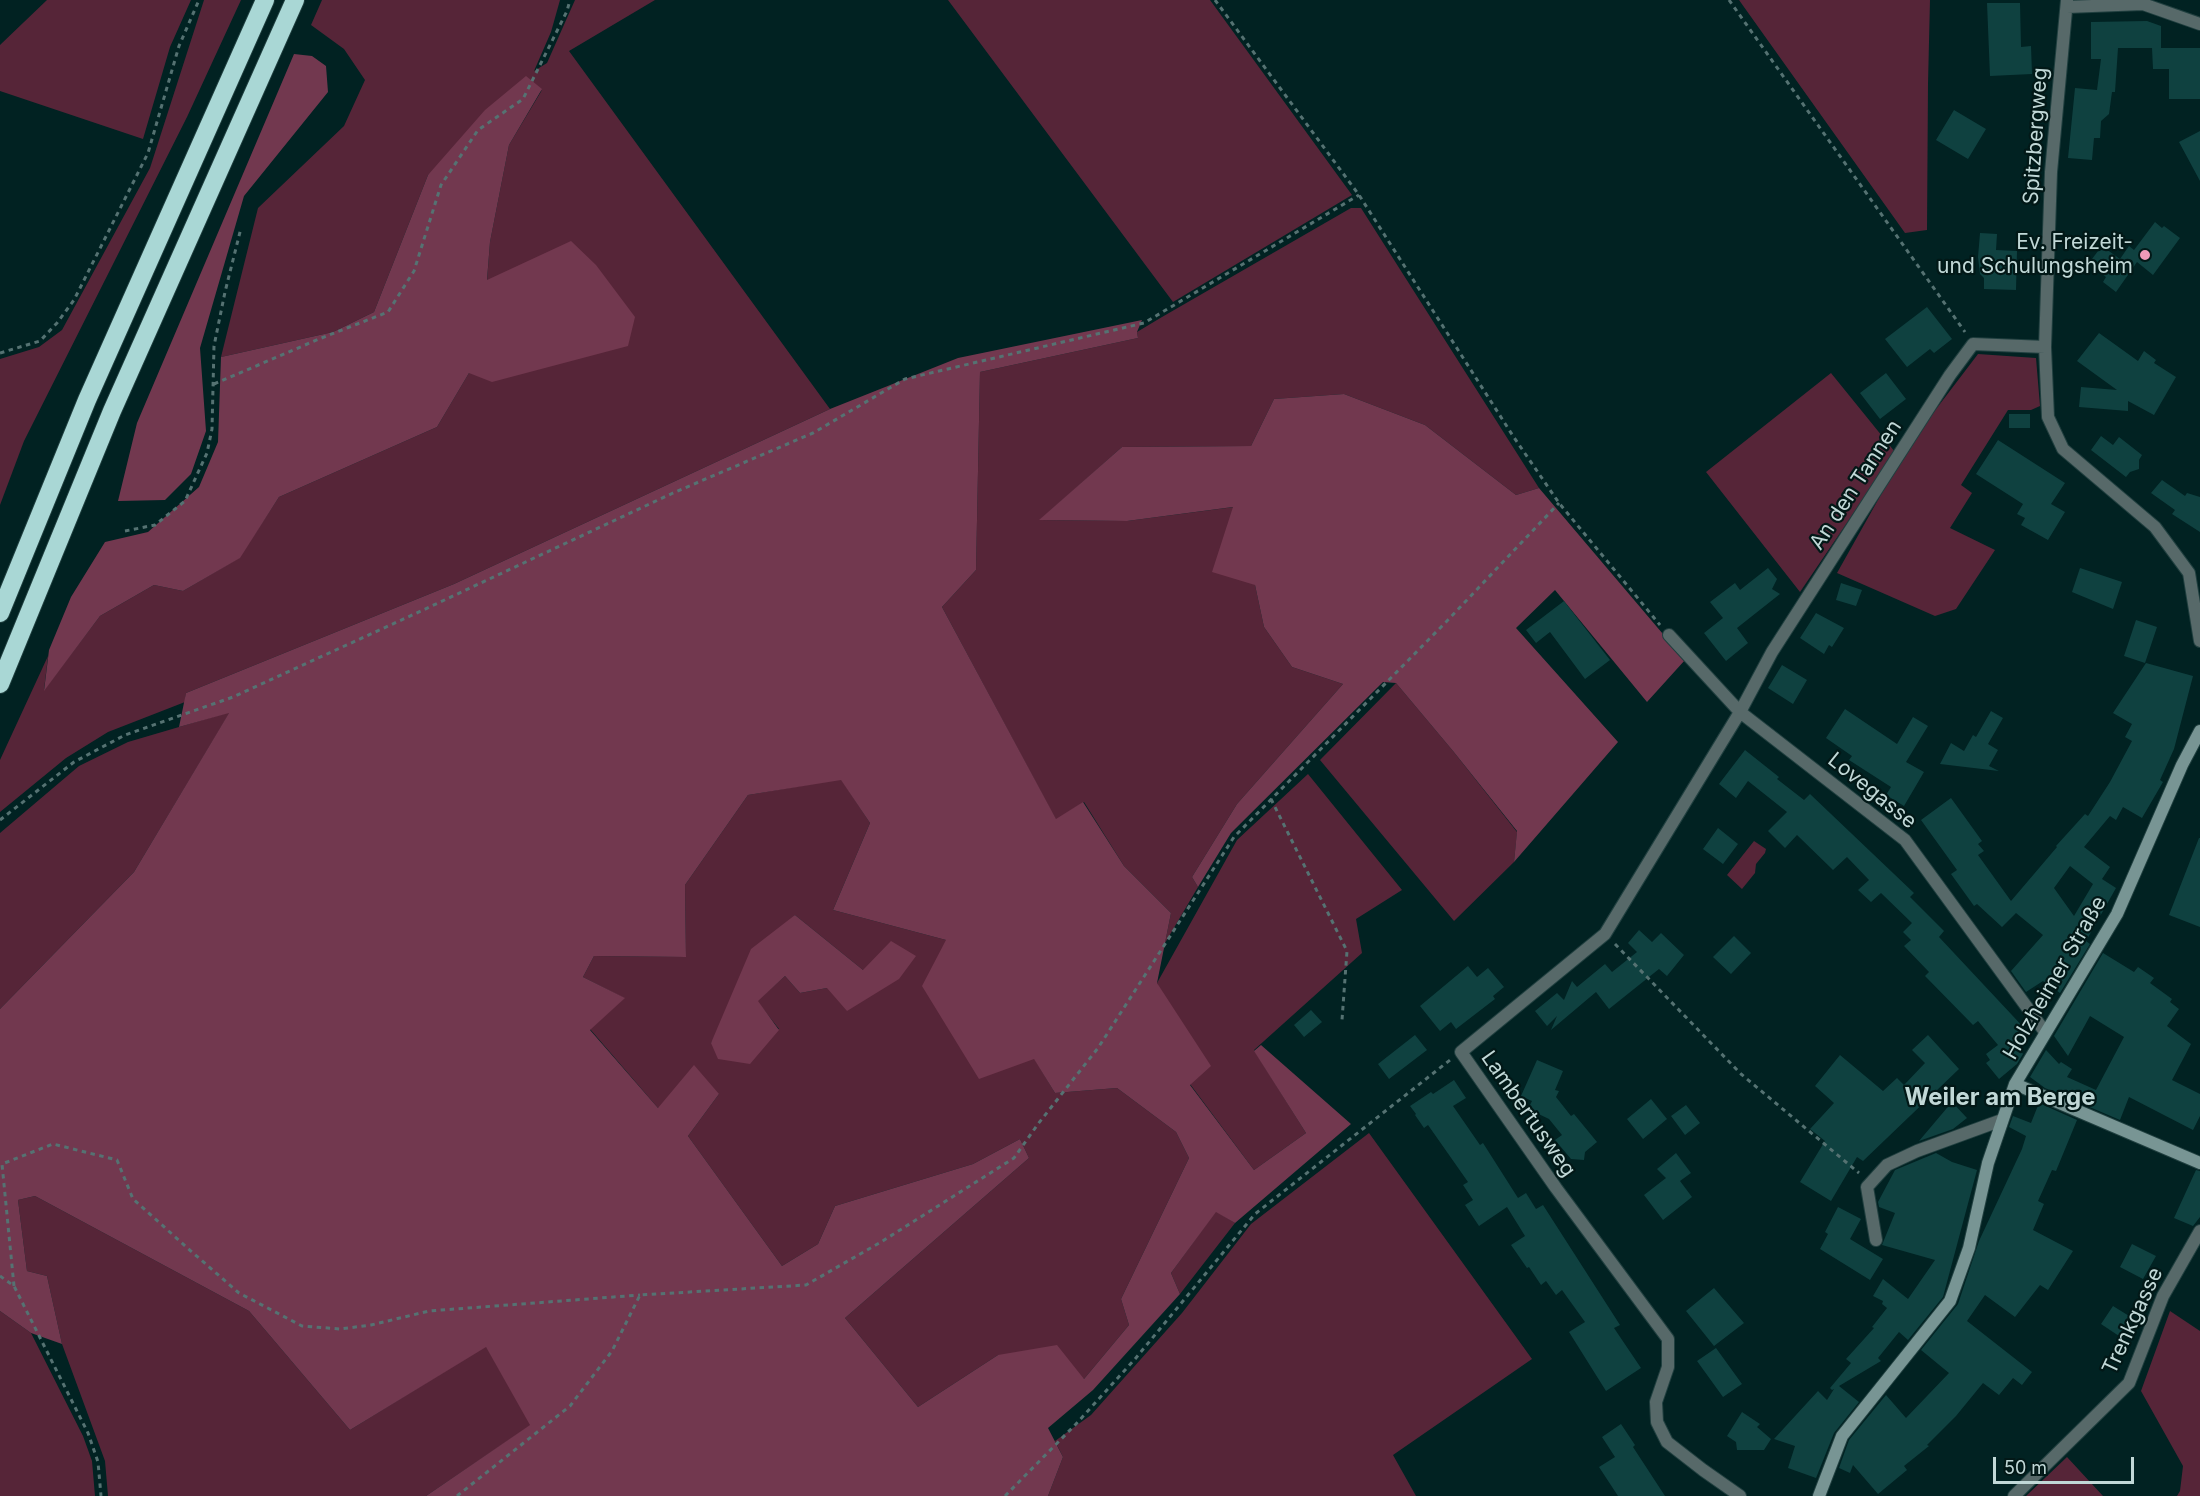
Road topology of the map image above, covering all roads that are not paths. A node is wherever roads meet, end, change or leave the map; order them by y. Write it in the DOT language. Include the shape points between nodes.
graph roads {
  1 [pos="265,0"];
  2 [pos="295,0"];
  3 [pos="2067,4"];
  4 [pos="2200,24"];
  5 [pos="2045,347"];
  6 [pos="0,613"];
  7 [pos="1669,636"];
  8 [pos="2200,640"];
  9 [pos="0,684"];
  10 [pos="1740,712"];
  11 [pos="2200,731"];
  12 [pos="2045,1032"];
  13 [pos="2015,1084"];
  14 [pos="2002,1120"];
  15 [pos="2200,1163"];
  16 [pos="2200,1231"];
  17 [pos="1876,1239"];
  18 [pos="1740,1496"];
  19 [pos="1819,1496"];
  20 [pos="2014,1496"];
  1 -- 6 [label="highway" via="87,400"];
  2 -- 9 [label="highway" via="112,411"];
  3 -- 4 [label="street" via="2143,4"];
  3 -- 5 [label="street, Spitzbergweg" via="2051,172"];
  5 -- 8 [label="street, Spitzbergweg" via="2048,417 2063,449 2155,527 2189,573"];
  5 -- 10 [label="street, An den Tannen" via="1973,344 1772,652"];
  7 -- 10 [label="street, Lovegasse"];
  10 -- 12 [label="street, Lovegasse" via="1905,840"];
  10 -- 18 [label="street, Lambertusweg" via="1605,934 1461,1052 1668,1339 1668,1366 1656,1402 1657,1422 1667,1442"];
  11 -- 12 [label="main road, Holzheimer Straße" via="2117,914"];
  12 -- 13 [label="main road, Holzheimer Straße"];
  13 -- 14 [label="main road, Holzheimer Straße"];
  13 -- 15 [label="main road"];
  14 -- 17 [label="street" via="1917,1151 1887,1165 1870,1181 1867,1187"];
  14 -- 19 [label="main road, Holzheimer Straße" via="1969,1248 1950,1301 1842,1436"];
  16 -- 20 [label="street, Trenkgasse" via="2163,1296 2129,1383"];
}
